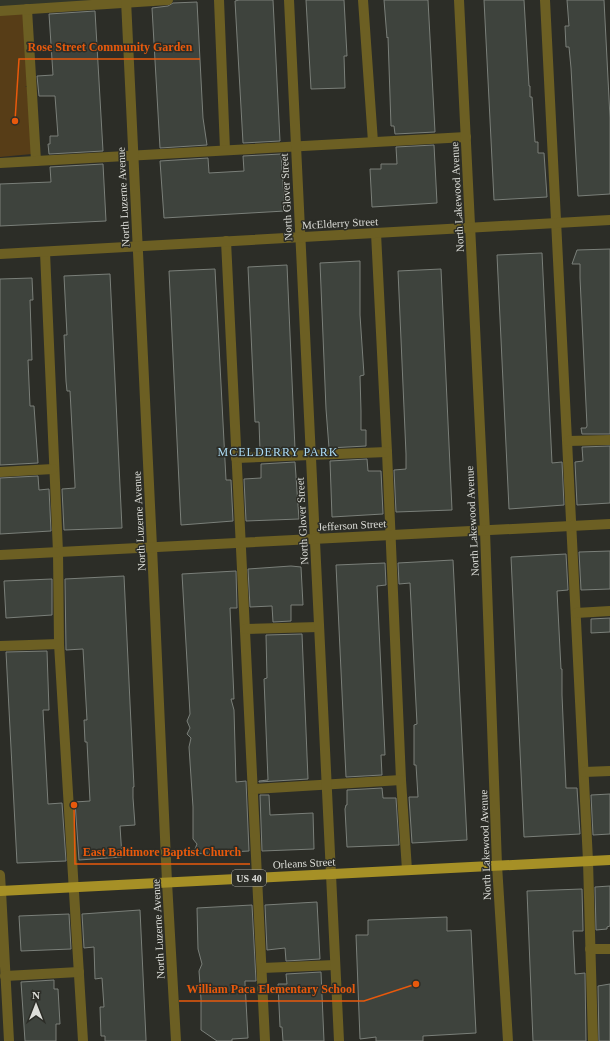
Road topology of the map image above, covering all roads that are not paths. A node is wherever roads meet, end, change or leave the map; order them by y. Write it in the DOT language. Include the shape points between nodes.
graph roads {
  1 [pos="168,0"];
  2 [pos="219,0"];
  3 [pos="288,0"];
  4 [pos="362,0"];
  5 [pos="459,0"];
  6 [pos="545,0"];
  7 [pos="126,1"];
  8 [pos="27,9"];
  9 [pos="0,11"];
  10 [pos="466,137"];
  11 [pos="373,142"];
  12 [pos="296,146"];
  13 [pos="225,150"];
  14 [pos="133,155"];
  15 [pos="36,161"];
  16 [pos="0,163"];
  17 [pos="610,220"];
  18 [pos="557,223"];
  19 [pos="470,227"];
  20 [pos="376,233"];
  21 [pos="300,237"];
  22 [pos="226,241"];
  23 [pos="138,247"];
  24 [pos="45,252"];
  25 [pos="0,254"];
  26 [pos="610,440"];
  27 [pos="568,441"];
  28 [pos="387,452"];
  29 [pos="311,456"];
  30 [pos="236,458"];
  31 [pos="53,469"];
  32 [pos="0,472"];
  33 [pos="610,524"];
  34 [pos="572,526"];
  35 [pos="485,530"];
  36 [pos="390,535"];
  37 [pos="315,539"];
  38 [pos="241,543"];
  39 [pos="152,547"];
  40 [pos="58,552"];
  41 [pos="0,555"];
  42 [pos="610,611"];
  43 [pos="576,612"];
  44 [pos="319,627"];
  45 [pos="245,629"];
  46 [pos="59,644"];
  47 [pos="0,646"];
  48 [pos="610,771"];
  49 [pos="584,772"];
  50 [pos="401,780"];
  51 [pos="327,785"];
  52 [pos="253,789"];
  53 [pos="610,860"];
  54 [pos="588,861"];
  55 [pos="497,865"];
  56 [pos="407,870"];
  57 [pos="0,874"];
  58 [pos="331,874"];
  59 [pos="257,878"];
  60 [pos="167,882"];
  61 [pos="74,887"];
  62 [pos="0,891"];
  63 [pos="590,949"];
  64 [pos="610,949"];
  65 [pos="335,965"];
  66 [pos="262,968"];
  67 [pos="79,972"];
  68 [pos="5,976"];
  69 [pos="9,1041"];
  70 [pos="82,1041"];
  71 [pos="176,1041"];
  72 [pos="266,1041"];
  73 [pos="339,1041"];
  74 [pos="508,1041"];
  75 [pos="593,1041"];
  1 -- 7 [label="street"];
  2 -- 13 [label="street"];
  3 -- 12 [label="street, North Glover Street"];
  4 -- 11 [label="street"];
  5 -- 10 [label="street, North Lakewood Avenue"];
  6 -- 18 [label="street"];
  7 -- 8 [label="street"];
  7 -- 14 [label="street, North Luzerne Avenue"];
  8 -- 9 [label="street"];
  8 -- 15 [label="street"];
  10 -- 11 [label="street"];
  10 -- 19 [label="street, North Lakewood Avenue"];
  11 -- 12 [label="street"];
  12 -- 13 [label="street"];
  12 -- 21 [label="street, North Glover Street"];
  13 -- 14 [label="street"];
  14 -- 15 [label="street"];
  14 -- 23 [label="street, North Luzerne Avenue"];
  15 -- 16 [label="street"];
  17 -- 18 [label="street, McElderry Street"];
  18 -- 19 [label="street, McElderry Street"];
  18 -- 27 [label="street"];
  19 -- 20 [label="street, McElderry Street"];
  19 -- 35 [label="street, North Lakewood Avenue"];
  20 -- 21 [label="street, McElderry Street"];
  20 -- 28 [label="street"];
  21 -- 22 [label="street, McElderry Street"];
  21 -- 29 [label="street, North Glover Street"];
  22 -- 23 [label="street, McElderry Street"];
  22 -- 30 [label="street"];
  23 -- 24 [label="street, McElderry Street"];
  23 -- 39 [label="street, North Luzerne Avenue"];
  24 -- 25 [label="street, McElderry Street"];
  24 -- 31 [label="street"];
  26 -- 27 [label="street"];
  27 -- 34 [label="street"];
  28 -- 29 [label="street"];
  28 -- 36 [label="street"];
  29 -- 30 [label="street"];
  29 -- 37 [label="street, North Glover Street"];
  30 -- 38 [label="street"];
  31 -- 32 [label="street"];
  31 -- 40 [label="street"];
  33 -- 34 [label="street, Jefferson Street"];
  34 -- 35 [label="street, Jefferson Street"];
  34 -- 43 [label="street"];
  35 -- 36 [label="street, Jefferson Street"];
  35 -- 55 [label="street, North Lakewood Avenue"];
  36 -- 37 [label="street, Jefferson Street"];
  36 -- 50 [label="street"];
  37 -- 38 [label="street, Jefferson Street"];
  37 -- 44 [label="street, North Glover Street"];
  38 -- 39 [label="street, Jefferson Street"];
  38 -- 45 [label="street"];
  39 -- 40 [label="street, Jefferson Street"];
  39 -- 60 [label="street, North Luzerne Avenue"];
  40 -- 41 [label="street, Jefferson Street"];
  40 -- 46 [label="street"];
  42 -- 43 [label="street"];
  43 -- 49 [label="street"];
  44 -- 45 [label="street"];
  44 -- 51 [label="street, North Glover Street"];
  45 -- 52 [label="street"];
  46 -- 47 [label="street"];
  46 -- 61 [label="street"];
  48 -- 49 [label="street"];
  49 -- 54 [label="street"];
  50 -- 51 [label="street"];
  50 -- 56 [label="street"];
  51 -- 52 [label="street"];
  51 -- 58 [label="street, North Glover Street"];
  52 -- 59 [label="street"];
  53 -- 54 [label="main road, Orleans Street / US 40"];
  54 -- 55 [label="main road, Orleans Street / US 40"];
  54 -- 63 [label="street"];
  55 -- 56 [label="main road, Orleans Street / US 40"];
  55 -- 74 [label="street, North Lakewood Avenue"];
  56 -- 58 [label="main road, Orleans Street / US 40"];
  57 -- 62 [label="street"];
  58 -- 59 [label="main road, Orleans Street / US 40"];
  58 -- 65 [label="street, North Glover Street"];
  59 -- 60 [label="main road, Orleans Street / US 40"];
  59 -- 66 [label="street"];
  60 -- 61 [label="main road, Orleans Street / US 40"];
  60 -- 71 [label="street, North Luzerne Avenue"];
  61 -- 62 [label="main road, Orleans Street / US 40"];
  61 -- 67 [label="street"];
  62 -- 68 [label="street"];
  63 -- 64 [label="street"];
  63 -- 75 [label="street"];
  65 -- 66 [label="street"];
  65 -- 73 [label="street, North Glover Street"];
  66 -- 72 [label="street"];
  67 -- 68 [label="street"];
  67 -- 70 [label="street"];
  68 -- 69 [label="street"];
}
